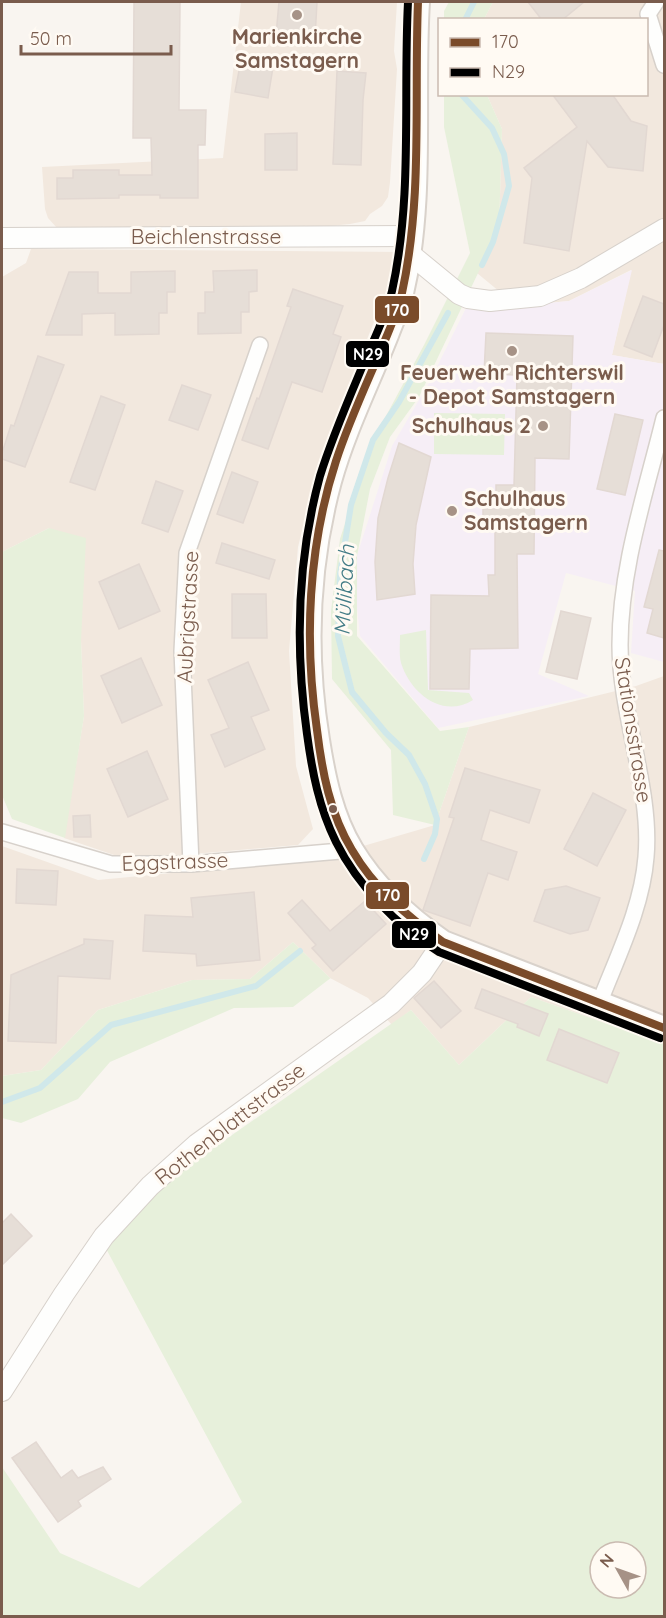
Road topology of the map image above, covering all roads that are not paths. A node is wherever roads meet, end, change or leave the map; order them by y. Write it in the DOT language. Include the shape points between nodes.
graph roads {
  1 [pos="418,2"];
  2 [pos="656,2"];
  3 [pos="664,65"];
  4 [pos="664,229"];
  5 [pos="2,238"];
  6 [pos="410,244"];
  7 [pos="260,345"];
  8 [pos="664,418"];
  9 [pos="2,832"];
  10 [pos="352,850"];
  11 [pos="190,864"];
  12 [pos="443,942"];
  13 [pos="599,1004"];
  14 [pos="664,1028"];
  15 [pos="2,1391"];
  1 -- 6 [label="main road"];
  2 -- 3 [label="street" via="648,14"];
  4 -- 6 [label="street" via="581,278 540,296 490,302 468,298 444,284"];
  5 -- 6 [label="street, Beichlenstrasse"];
  6 -- 10 [label="main road" via="402,294 331,479 315,544 309,636 314,717 333,809"];
  7 -- 11 [label="street, Aubrigstrasse" via="188,553 182,651"];
  8 -- 13 [label="street, Stationsstrasse" via="621,606 624,696 645,809 646,857 638,901"];
  9 -- 11 [label="street, Eggstrasse" via="111,864"];
  10 -- 11 [label="street, Eggstrasse"];
  10 -- 12 [label="main road" via="398,907"];
  12 -- 13 [label="main road"];
  12 -- 15 [label="street, Rothenblattstrasse" via="422,973 391,1004 197,1144 150,1186 104,1236"];
  13 -- 14 [label="main road"];
}
